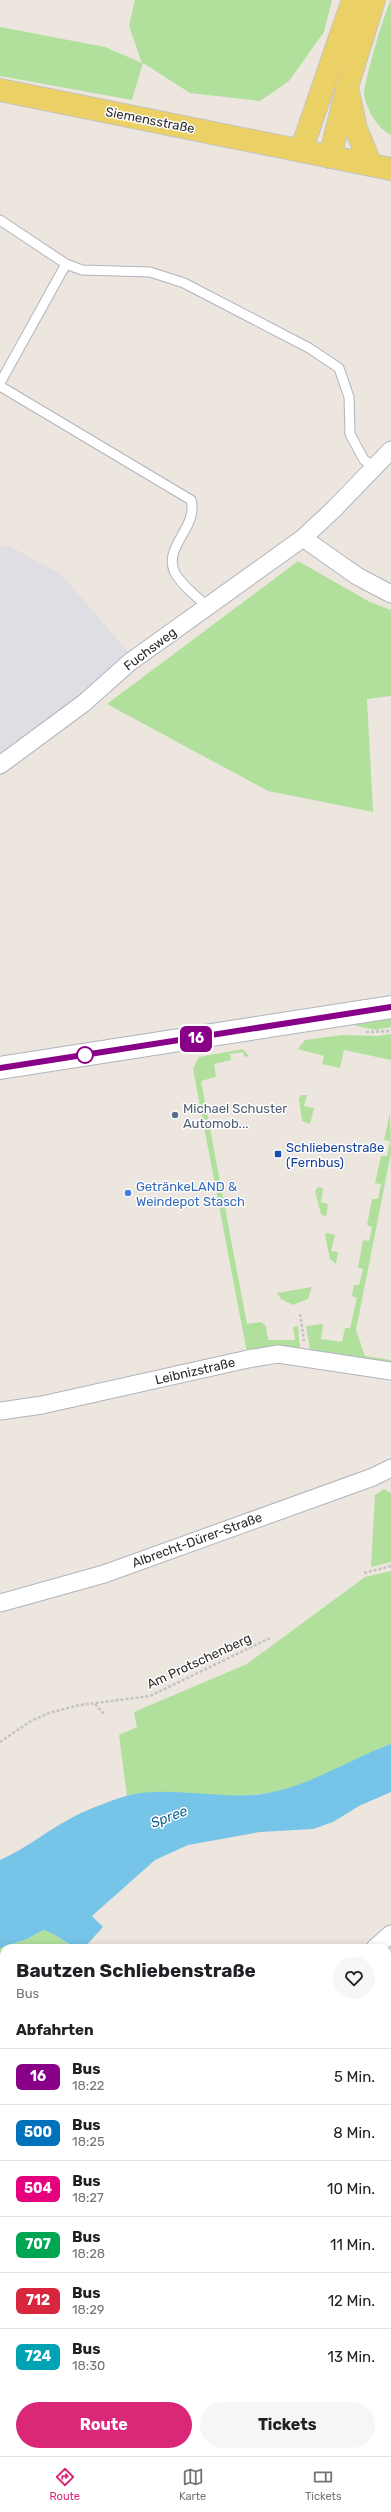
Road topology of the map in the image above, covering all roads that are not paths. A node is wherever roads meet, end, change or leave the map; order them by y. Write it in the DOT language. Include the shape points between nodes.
graph roads {
  1 [pos="353,0"];
  2 [pos="374,0"];
  3 [pos="347,87"];
  4 [pos="0,90"];
  5 [pos="301,151"];
  6 [pos="330,157"];
  7 [pos="381,167"];
  8 [pos="0,220"];
  9 [pos="66,264"];
  10 [pos="0,385"];
  11 [pos="391,450"];
  12 [pos="376,467"];
  13 [pos="303,538"];
  14 [pos="391,594"];
  15 [pos="207,607"];
  16 [pos="0,765"];
  17 [pos="391,1007"];
  18 [pos="0,1068"];
  19 [pos="391,1371"];
  20 [pos="0,1411"];
  21 [pos="391,1468"];
  22 [pos="0,1603"];
  23 [pos="391,1934"];
  24 [pos="380,1944"];
  1 -- 5 [label="main road"];
  2 -- 3 [label="main road"];
  3 -- 6 [label="main road"];
  3 -- 7 [label="main road" via="356,129"];
  4 -- 5 [label="main road, Siemensstraße"];
  5 -- 6 [label="main road, Siemensstraße"];
  6 -- 7 [label="main road, Siemensstraße"];
  8 -- 9 [label="lane"];
  9 -- 10 [label="lane"];
  9 -- 12 [label="lane" via="82,270 150,272 184,283 309,348 339,368 349,397 350,434 364,460"];
  10 -- 15 [label="lane" via="191,500 194,510 192,519 174,549 172,562 180,580"];
  11 -- 12 [label="street, Fuchsweg"];
  12 -- 13 [label="street, Fuchsweg"];
  13 -- 14 [label="street" via="357,576"];
  13 -- 15 [label="street, Fuchsweg"];
  15 -- 16 [label="street, Fuchsweg" via="130,662 84,703"];
  17 -- 18 [label="main road"];
  19 -- 20 [label="street, Leibnizstraße" via="278,1354 42,1405"];
  21 -- 22 [label="street, Albrecht-Dürer-Straße" via="374,1478 104,1574"];
  23 -- 24 [label="street"];
}
